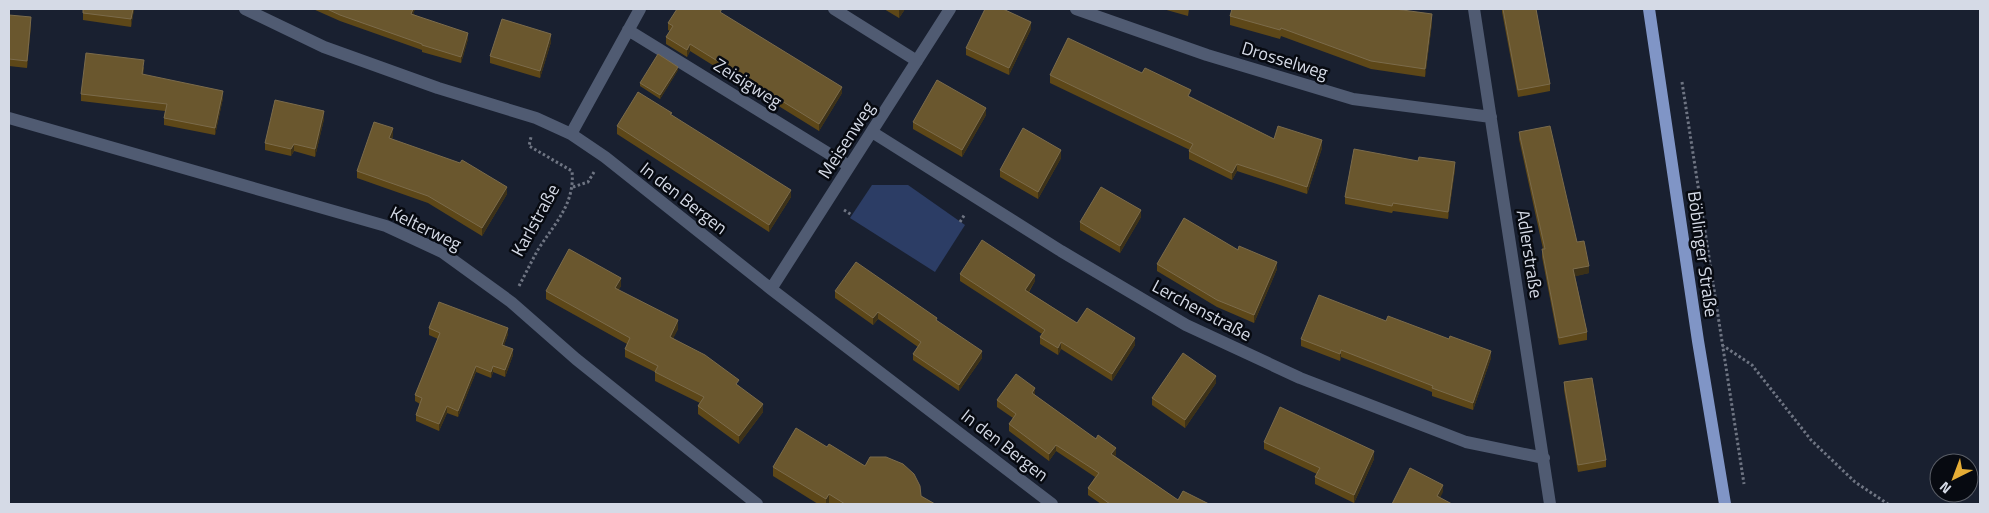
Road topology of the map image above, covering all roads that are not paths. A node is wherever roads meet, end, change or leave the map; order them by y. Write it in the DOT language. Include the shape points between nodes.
graph roads {
  1 [pos="245,9"];
  2 [pos="640,9"];
  3 [pos="834,9"];
  4 [pos="950,9"];
  5 [pos="1076,9"];
  6 [pos="1474,9"];
  7 [pos="1649,9"];
  8 [pos="628,30"];
  9 [pos="917,61"];
  10 [pos="1491,117"];
  11 [pos="9,118"];
  12 [pos="872,132"];
  13 [pos="571,134"];
  14 [pos="849,166"];
  15 [pos="771,289"];
  16 [pos="1544,458"];
  17 [pos="757,504"];
  18 [pos="1052,504"];
  19 [pos="1550,504"];
  20 [pos="1725,504"];
  1 -- 13 [label="street, In den Bergen" via="324,47 438,88 536,118"];
  2 -- 8 [label="street"];
  3 -- 9 [label="street"];
  4 -- 9 [label="street, Meisenweg"];
  5 -- 10 [label="street, Drosselweg" via="1207,55 1354,99"];
  6 -- 10 [label="street, Adlerstraße"];
  7 -- 20 [label="main road, Böblinger Straße"];
  8 -- 13 [label="street"];
  8 -- 14 [label="street, Zeisigweg"];
  9 -- 12 [label="street, Meisenweg"];
  10 -- 16 [label="street, Adlerstraße"];
  11 -- 17 [label="street, Kelterweg" via="386,226 442,252 511,302 576,359"];
  12 -- 14 [label="street, Meisenweg"];
  12 -- 16 [label="street, Lerchenstraße" via="1061,251 1186,324 1300,378 1466,442"];
  13 -- 15 [label="street, In den Bergen" via="605,157"];
  14 -- 15 [label="street, Meisenweg"];
  15 -- 18 [label="street, In den Bergen"];
  16 -- 19 [label="street, Adlerstraße"];
}
